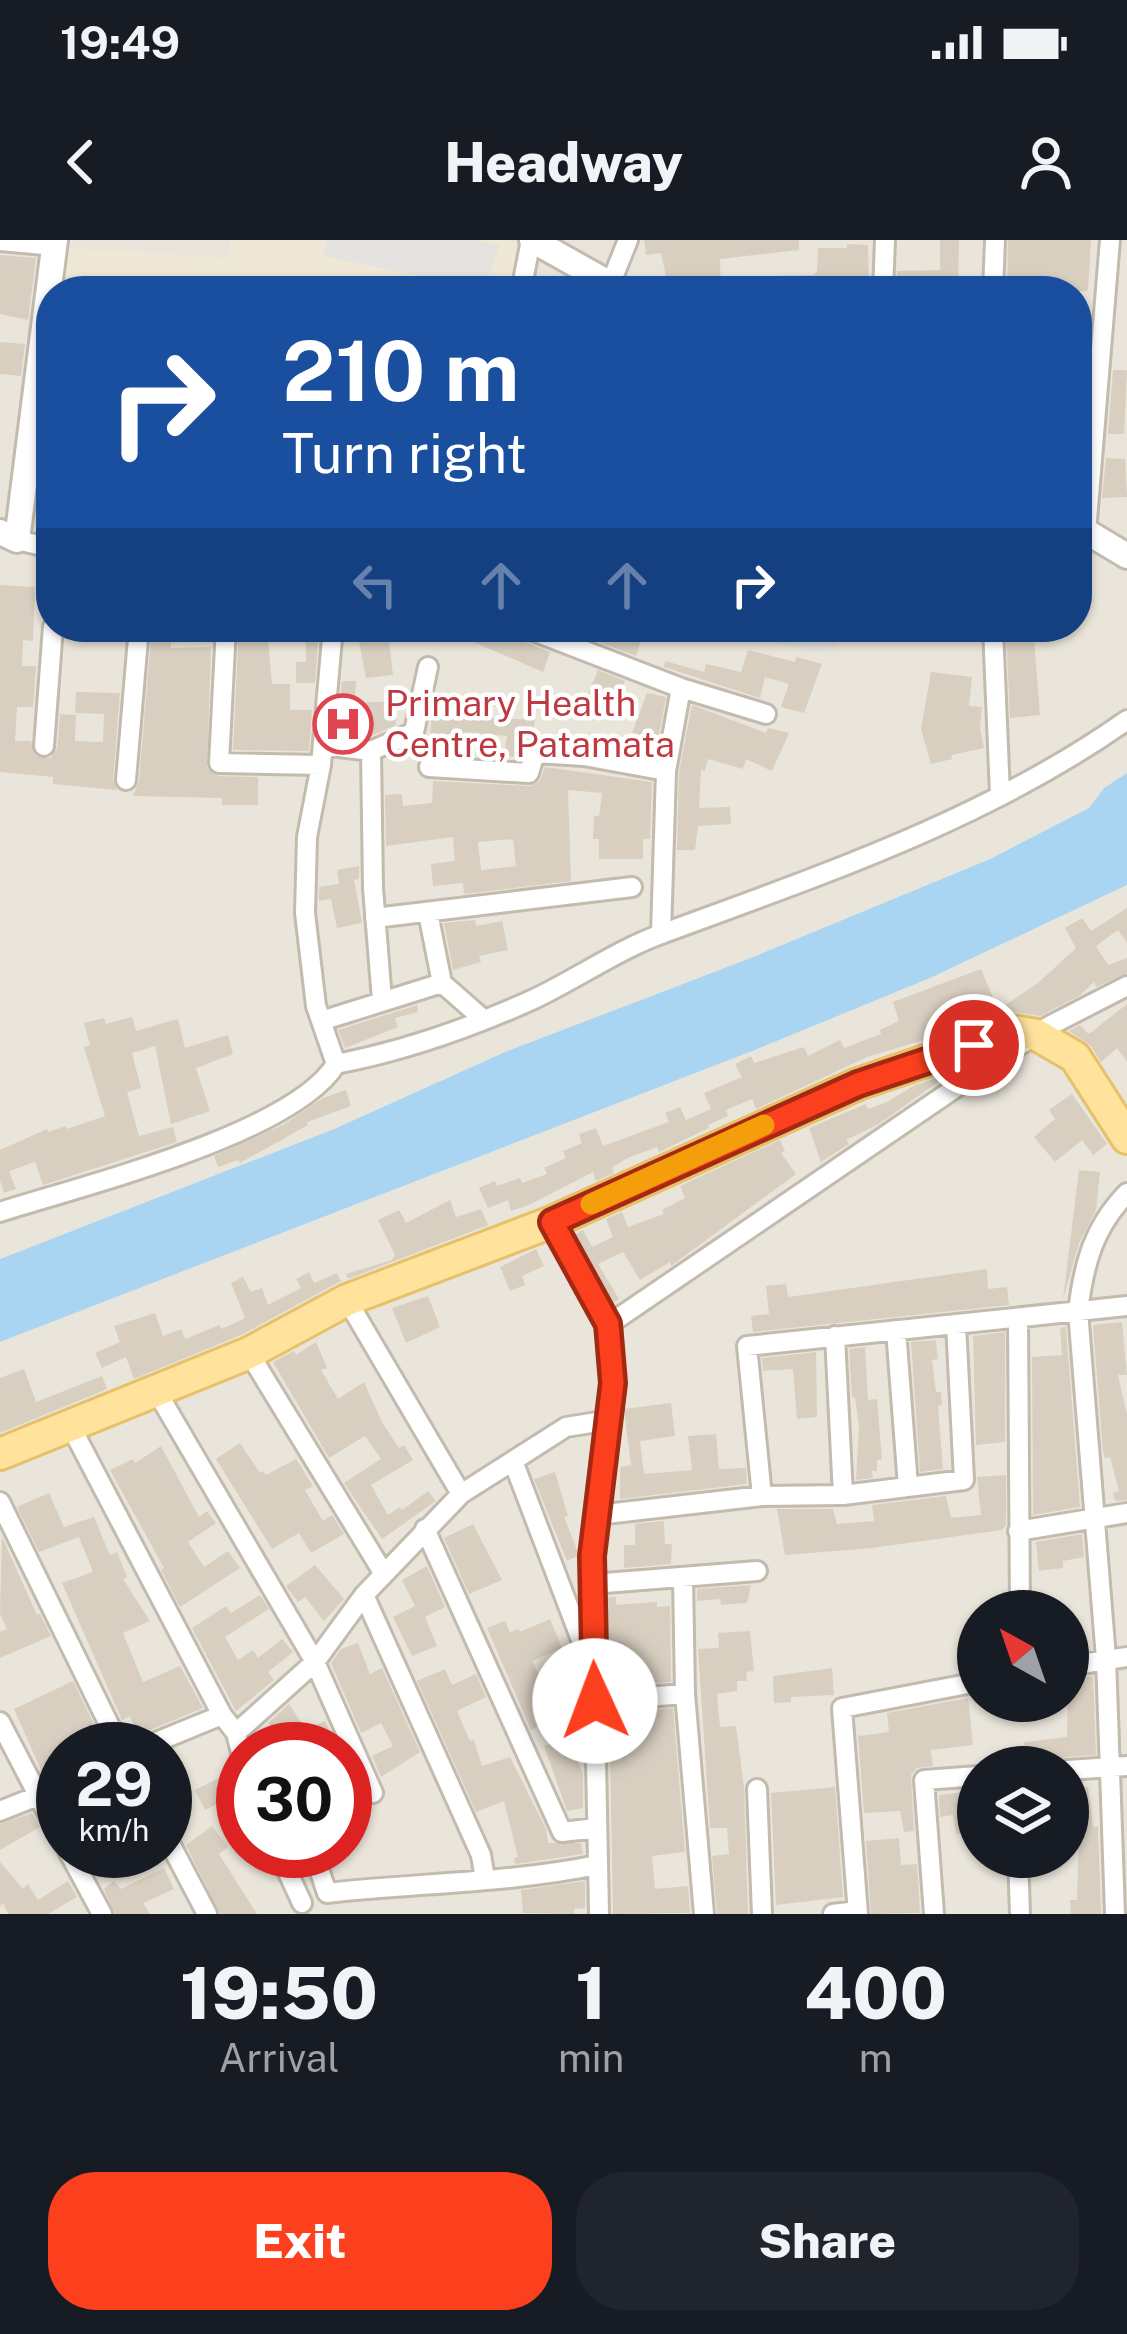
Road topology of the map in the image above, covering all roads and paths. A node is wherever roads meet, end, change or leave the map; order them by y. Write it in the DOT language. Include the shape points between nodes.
graph roads {
  1 [pos="531,240"];
  2 [pos="628,240"];
  3 [pos="885,240"];
  4 [pos="995,240"];
  5 [pos="1110,240"];
  6 [pos="0,241"];
  7 [pos="55,243"];
  8 [pos="50,276"];
  9 [pos="524,276"];
  10 [pos="595,276"];
  11 [pos="619,276"];
  12 [pos="884,276"];
  13 [pos="994,276"];
  14 [pos="36,361"];
  15 [pos="1092,426"];
  16 [pos="1092,535"];
  17 [pos="8,536"];
  18 [pos="1127,556"];
  19 [pos="52,642"];
  20 [pos="138,642"];
  21 [pos="225,642"];
  22 [pos="332,642"];
  23 [pos="562,642"];
  24 [pos="994,642"];
  25 [pos="428,667"];
  26 [pos="681,688"];
  27 [pos="766,714"];
  28 [pos="1127,720"];
  29 [pos="44,746"];
  30 [pos="371,751"];
  31 [pos="322,755"];
  32 [pos="429,767"];
  33 [pos="666,771"];
  34 [pos="126,780"];
  35 [pos="1000,795"];
  36 [pos="632,887"];
  37 [pos="428,913"];
  38 [pos="375,918"];
  39 [pos="661,934"];
  40 [pos="442,983"];
  41 [pos="1127,986"];
  42 [pos="382,1000"];
  43 [pos="484,1018"];
  44 [pos="321,1021"];
  45 [pos="1037,1035"];
  46 [pos="335,1064"];
  47 [pos="1127,1134"];
  48 [pos="1127,1193"];
  49 [pos="0,1212"];
  50 [pos="552,1222"];
  51 [pos="347,1300"];
  52 [pos="1127,1306"];
  53 [pos="1078,1312"];
  54 [pos="1018,1318"];
  55 [pos="608,1324"];
  56 [pos="956,1324"];
  57 [pos="896,1330"];
  58 [pos="835,1336"];
  59 [pos="249,1353"];
  60 [pos="157,1392"];
  61 [pos="610,1420"];
  62 [pos="70,1425"];
  63 [pos="0,1454"];
  64 [pos="513,1461"];
  65 [pos="908,1486"];
  66 [pos="461,1494"];
  67 [pos="843,1495"];
  68 [pos="762,1496"];
  69 [pos="0,1502"];
  70 [pos="1127,1513"];
  71 [pos="597,1515"];
  72 [pos="1097,1516"];
  73 [pos="425,1529"];
  74 [pos="1018,1531"];
  75 [pos="757,1571"];
  76 [pos="384,1574"];
  77 [pos="683,1577"];
  78 [pos="592,1584"];
  79 [pos="1019,1590"];
  80 [pos="364,1595"];
  81 [pos="1127,1657"];
  82 [pos="1106,1658"];
  83 [pos="315,1662"];
  84 [pos="1089,1662"];
  85 [pos="593,1673"];
  86 [pos="957,1686"];
  87 [pos="685,1694"];
  88 [pos="595,1701"];
  89 [pos="222,1715"];
  90 [pos="0,1722"];
  91 [pos="108,1722"];
  92 [pos="227,1722"];
  93 [pos="248,1722"];
  94 [pos="192,1727"];
  95 [pos="1117,1767"];
  96 [pos="957,1778"];
  97 [pos="757,1789"];
  98 [pos="373,1792"];
  99 [pos="36,1793"];
  100 [pos="36,1798"];
  101 [pos="0,1811"];
  102 [pos="596,1828"];
  103 [pos="598,1865"];
  104 [pos="83,1878"];
  105 [pos="188,1878"];
  106 [pos="290,1878"];
  107 [pos="322,1878"];
  108 [pos="1019,1878"];
  109 [pos="484,1879"];
  110 [pos="302,1903"];
  111 [pos="858,1913"];
  112 [pos="102,1914"];
  113 [pos="207,1914"];
  114 [pos="599,1914"];
  115 [pos="704,1914"];
  116 [pos="762,1914"];
  117 [pos="833,1914"];
  118 [pos="934,1914"];
  119 [pos="1020,1914"];
  120 [pos="1114,1914"];
  1 -- 9 [label="street"];
  1 -- 10 [label="street"];
  2 -- 11 [label="street"];
  3 -- 12 [label="street"];
  4 -- 13 [label="street"];
  5 -- 15 [label="street"];
  6 -- 7 [label="street"];
  7 -- 8 [label="street"];
  14 -- 17 [label="street"];
  16 -- 18 [label="street"];
  19 -- 29 [label="street"];
  20 -- 34 [label="street"];
  21 -- 31 [label="street" via="219,763"];
  22 -- 31 [label="street"];
  23 -- 26 [label="street"];
  24 -- 35 [label="street"];
  25 -- 30 [label="street" via="414,733"];
  26 -- 27 [label="street"];
  26 -- 33 [label="street"];
  28 -- 35 [label="street"];
  30 -- 31 [label="street"];
  30 -- 38 [label="street"];
  31 -- 44 [label="street" via="307,837 305,913"];
  32 -- 33 [label="street" via="529,773 536,753"];
  33 -- 39 [label="street"];
  35 -- 39 [label="street" via="910,841"];
  36 -- 37 [label="street"];
  37 -- 38 [label="street"];
  37 -- 40 [label="street"];
  38 -- 42 [label="street"];
  39 -- 43 [label="street"];
  40 -- 42 [label="street"];
  40 -- 43 [label="street"];
  41 -- 45 [label="street"];
  42 -- 44 [label="street"];
  43 -- 46 [label="street" via="400,1052"];
  44 -- 46 [label="street"];
  45 -- 47 [label="main road" via="1075,1057"];
  45 -- 50 [label="main road" via="1013,1031 858,1084"];
  45 -- 55 [label="street"];
  46 -- 49 [label="street" via="323,1084 206,1147"];
  48 -- 53 [label="street" via="1085,1259"];
  50 -- 51 [label="main road"];
  50 -- 55 [label="street"];
  51 -- 59 [label="main road"];
  51 -- 66 [label="street"];
  52 -- 53 [label="street"];
  53 -- 54 [label="street"];
  53 -- 72 [label="street"];
  54 -- 56 [label="street"];
  54 -- 74 [label="street"];
  55 -- 61 [label="street"];
  56 -- 57 [label="street"];
  56 -- 65 [label="street" via="964,1480"];
  57 -- 58 [label="street"];
  57 -- 65 [label="street"];
  58 -- 67 [label="street"];
  58 -- 68 [label="street" via="747,1346"];
  59 -- 60 [label="main road"];
  59 -- 76 [label="street"];
  60 -- 62 [label="main road"];
  60 -- 83 [label="street"];
  61 -- 64 [label="street" via="566,1427"];
  61 -- 71 [label="street"];
  62 -- 63 [label="main road"];
  62 -- 89 [label="street"];
  64 -- 66 [label="street"];
  64 -- 85 [label="street"];
  65 -- 67 [label="street"];
  66 -- 73 [label="street"];
  67 -- 68 [label="street"];
  68 -- 71 [label="street"];
  69 -- 91 [label="street"];
  70 -- 72 [label="street"];
  71 -- 78 [label="street"];
  72 -- 74 [label="street"];
  72 -- 82 [label="street"];
  73 -- 76 [label="street"];
  73 -- 102 [label="street" via="562,1832"];
  74 -- 79 [label="street"];
  75 -- 77 [label="street"];
  76 -- 80 [label="street"];
  77 -- 78 [label="street"];
  77 -- 87 [label="street"];
  78 -- 85 [label="street"];
  80 -- 83 [label="street"];
  80 -- 109 [label="street" via="481,1855"];
  81 -- 82 [label="street"];
  82 -- 84 [label="street"];
  82 -- 95 [label="street"];
  83 -- 93 [label="street"];
  83 -- 98 [label="street"];
  85 -- 88 [label="street"];
  86 -- 111 [label="street" via="842,1708"];
  87 -- 88 [label="street"];
  87 -- 115 [label="street"];
  88 -- 102 [label="street"];
  89 -- 92 [label="street"];
  89 -- 94 [label="street"];
  90 -- 99 [label="street"];
  95 -- 120 [label="street"];
  96 -- 118 [label="street" via="924,1780"];
  97 -- 116 [label="street"];
  100 -- 101 [label="street"];
  102 -- 103 [label="street"];
  103 -- 109 [label="street"];
  103 -- 114 [label="street"];
  104 -- 112 [label="street"];
  105 -- 113 [label="street"];
  106 -- 110 [label="street"];
  107 -- 109 [label="street" via="327,1893"];
  108 -- 119 [label="street"];
  111 -- 117 [label="street"];
}
